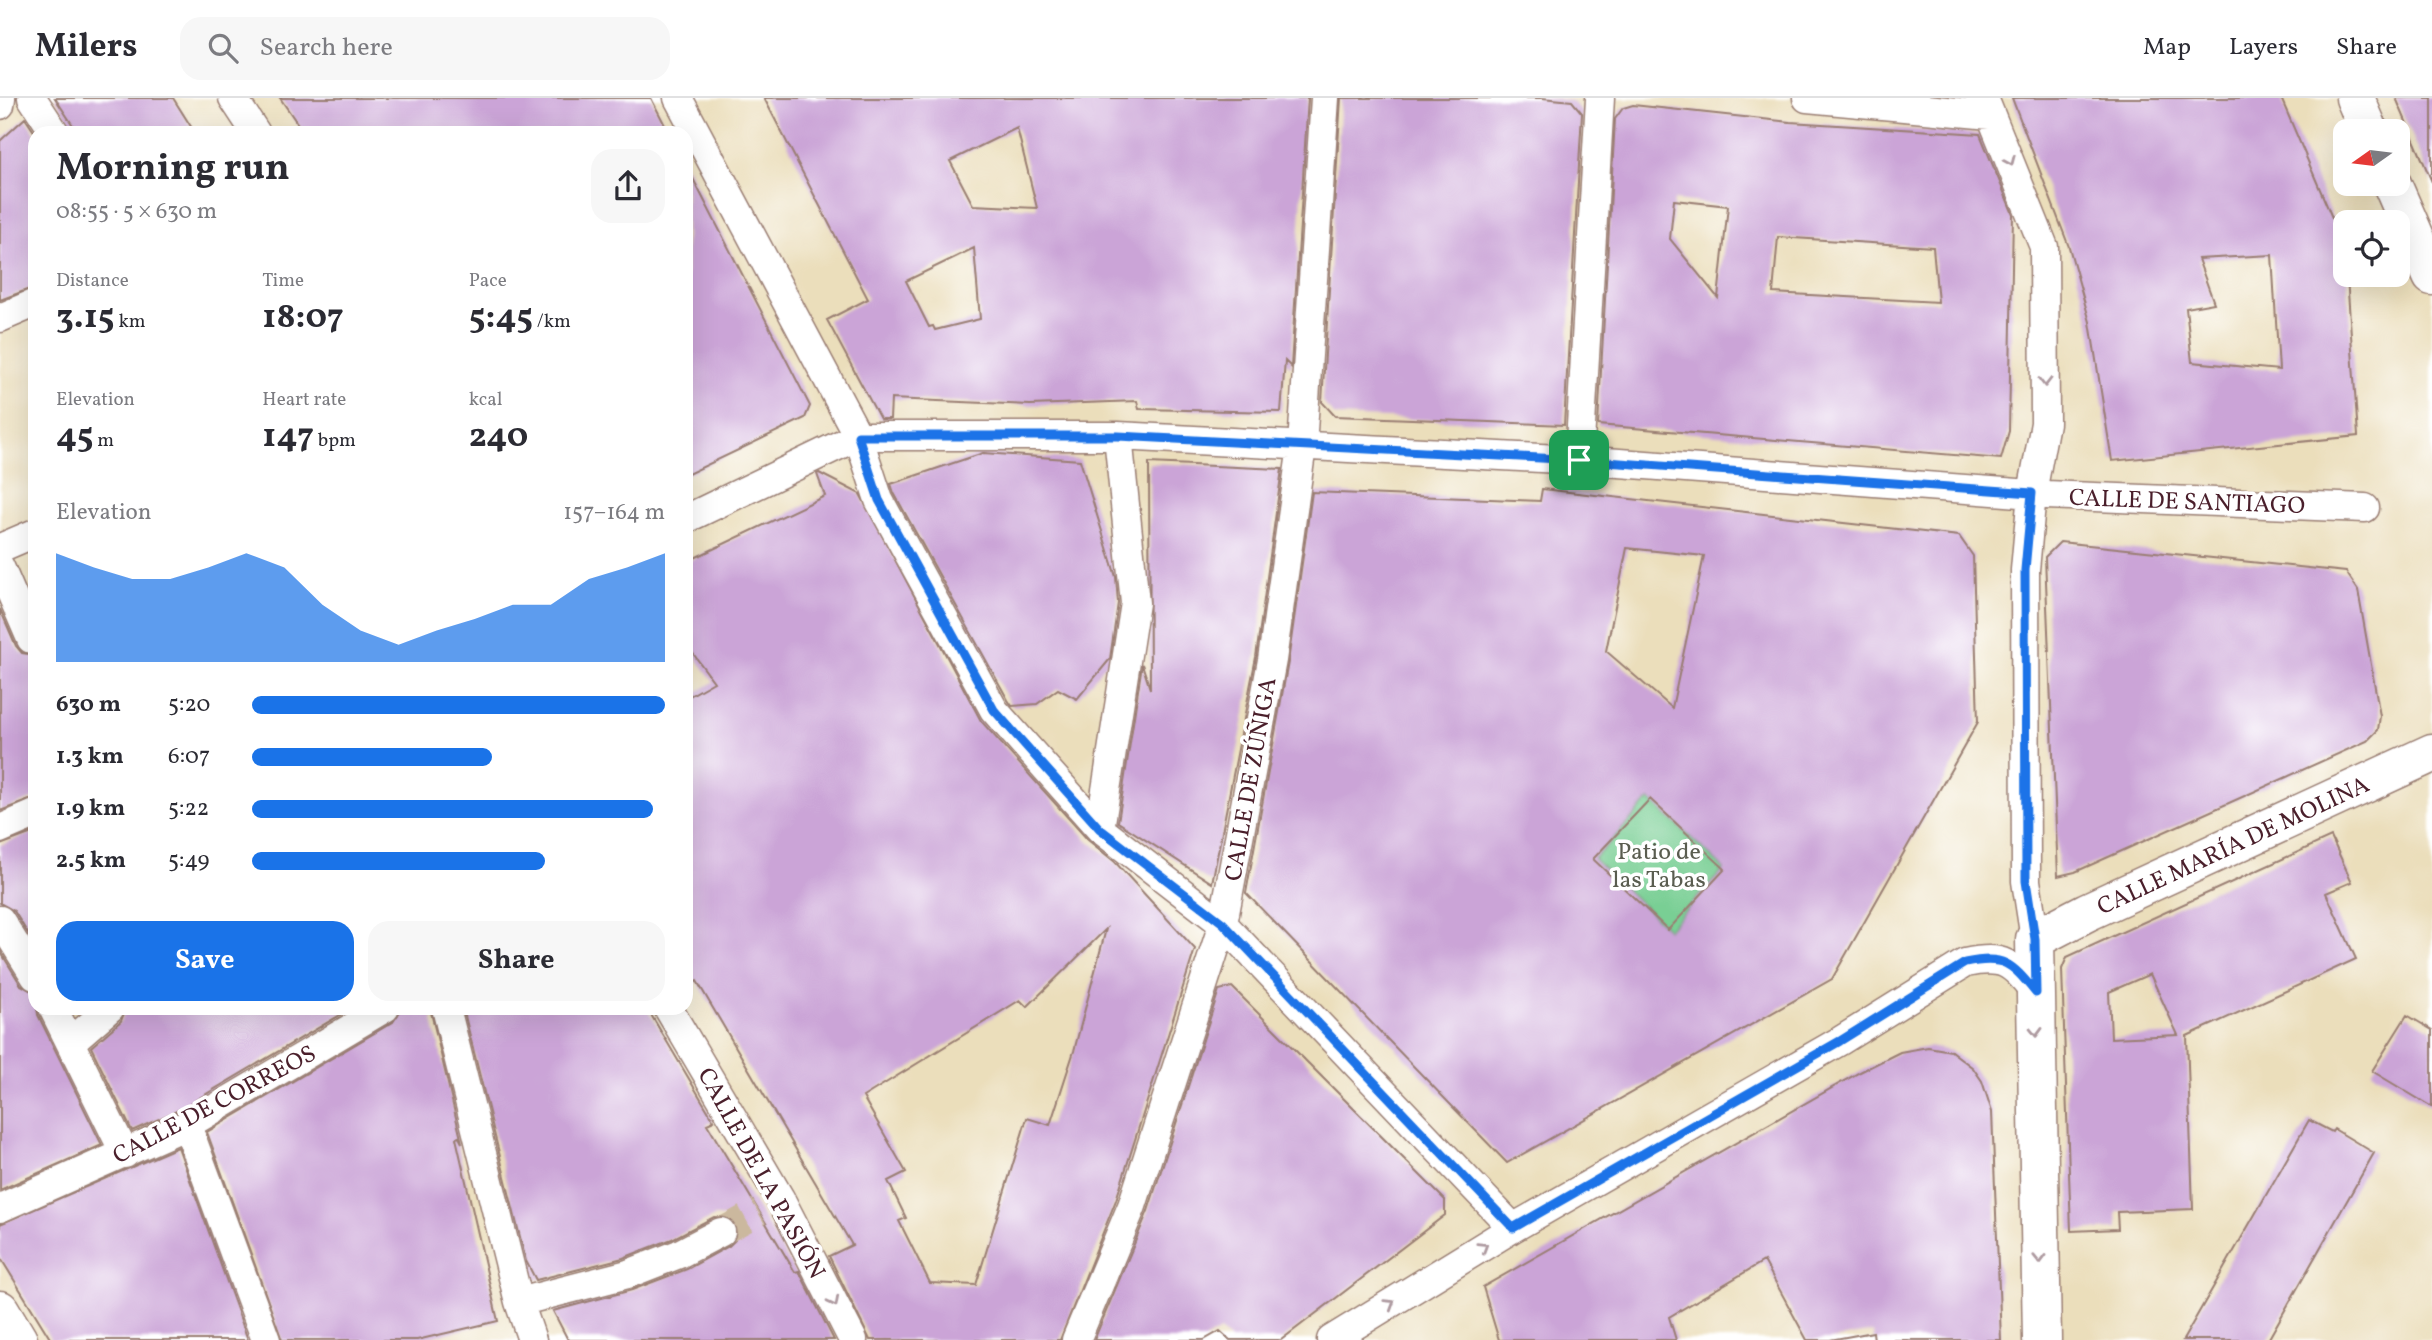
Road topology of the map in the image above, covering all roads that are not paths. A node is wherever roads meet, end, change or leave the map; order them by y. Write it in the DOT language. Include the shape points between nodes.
graph roads {
  1 [pos="1,98"];
  2 [pos="32,98"];
  3 [pos="233,98"];
  4 [pos="1325,98"];
  5 [pos="1600,98"];
  6 [pos="1807,98"];
  7 [pos="2355,98"];
  8 [pos="689,102"];
  9 [pos="0,105"];
  10 [pos="1987,106"];
  11 [pos="2365,119"];
  12 [pos="50,126"];
  13 [pos="251,126"];
  14 [pos="2397,196"];
  15 [pos="2432,276"];
  16 [pos="28,306"];
  17 [pos="0,318"];
  18 [pos="858,436"];
  19 [pos="1118,436"];
  20 [pos="1302,446"];
  21 [pos="1579,460"];
  22 [pos="2032,493"];
  23 [pos="2365,508"];
  24 [pos="693,516"];
  25 [pos="28,536"];
  26 [pos="0,548"];
  27 [pos="0,567"];
  28 [pos="28,632"];
  29 [pos="2432,753"];
  30 [pos="28,817"];
  31 [pos="0,829"];
  32 [pos="1100,829"];
  33 [pos="0,920"];
  34 [pos="1223,923"];
  35 [pos="2035,939"];
  36 [pos="28,965"];
  37 [pos="2036,993"];
  38 [pos="58,1015"];
  39 [pos="102,1015"];
  40 [pos="373,1015"];
  41 [pos="448,1015"];
  42 [pos="672,1015"];
  43 [pos="72,1041"];
  44 [pos="187,1125"];
  45 [pos="125,1154"];
  46 [pos="0,1209"];
  47 [pos="1513,1228"];
  48 [pos="720,1232"];
  49 [pos="0,1310"];
  50 [pos="525,1321"];
  51 [pos="18,1340"];
  52 [pos="267,1340"];
  53 [pos="853,1340"];
  54 [pos="1076,1340"];
  55 [pos="1331,1340"];
  56 [pos="2042,1340"];
  1 -- 9 [label="street"];
  2 -- 12 [label="street"];
  3 -- 13 [label="street"];
  4 -- 20 [label="street, CALLE DE ZÚÑIGA"];
  5 -- 21 [label="street"];
  6 -- 10 [label="street"];
  7 -- 11 [label="street"];
  8 -- 18 [label="street"];
  10 -- 22 [label="street, one-way" via="2044,247 2045,423"];
  14 -- 15 [label="street"];
  16 -- 17 [label="street"];
  18 -- 19 [label="street, CALLE DE SANTIAGO"];
  18 -- 24 [label="street, CALLE DE SANTIAGO"];
  18 -- 32 [label="street" via="879,500 994,710"];
  19 -- 20 [label="street, CALLE DE SANTIAGO"];
  19 -- 32 [label="street" via="1135,603"];
  20 -- 21 [label="street, CALLE DE SANTIAGO"];
  20 -- 34 [label="street, CALLE DE ZÚÑIGA" via="1272,660"];
  21 -- 22 [label="street, CALLE DE SANTIAGO"];
  22 -- 23 [label="street, CALLE DE SANTIAGO"];
  22 -- 35 [label="street" via="2025,570 2026,881"];
  25 -- 26 [label="street"];
  27 -- 28 [label="street"];
  29 -- 35 [label="street, CALLE MARÍA DE MOLINA"];
  30 -- 31 [label="street"];
  32 -- 34 [label="street"];
  33 -- 36 [label="street"];
  34 -- 47 [label="street"];
  34 -- 54 [label="street, CALLE DE ZÚÑIGA" via="1132,1206"];
  35 -- 37 [label="street"];
  37 -- 47 [label="street" via="2006,961 1987,958 1965,963 1840,1041"];
  37 -- 56 [label="street, one-way"];
  38 -- 43 [label="street"];
  39 -- 43 [label="street"];
  40 -- 44 [label="street, CALLE DE CORREOS"];
  41 -- 50 [label="street"];
  42 -- 53 [label="street, CALLE DE LA PASIÓN, one-way" via="770,1204"];
  43 -- 45 [label="street"];
  44 -- 45 [label="street, CALLE DE CORREOS"];
  44 -- 52 [label="street"];
  45 -- 46 [label="street, CALLE DE CORREOS"];
  55 -- 47 [label="street, one-way"];
  48 -- 50 [label="street"];
  49 -- 51 [label="street"];
}
